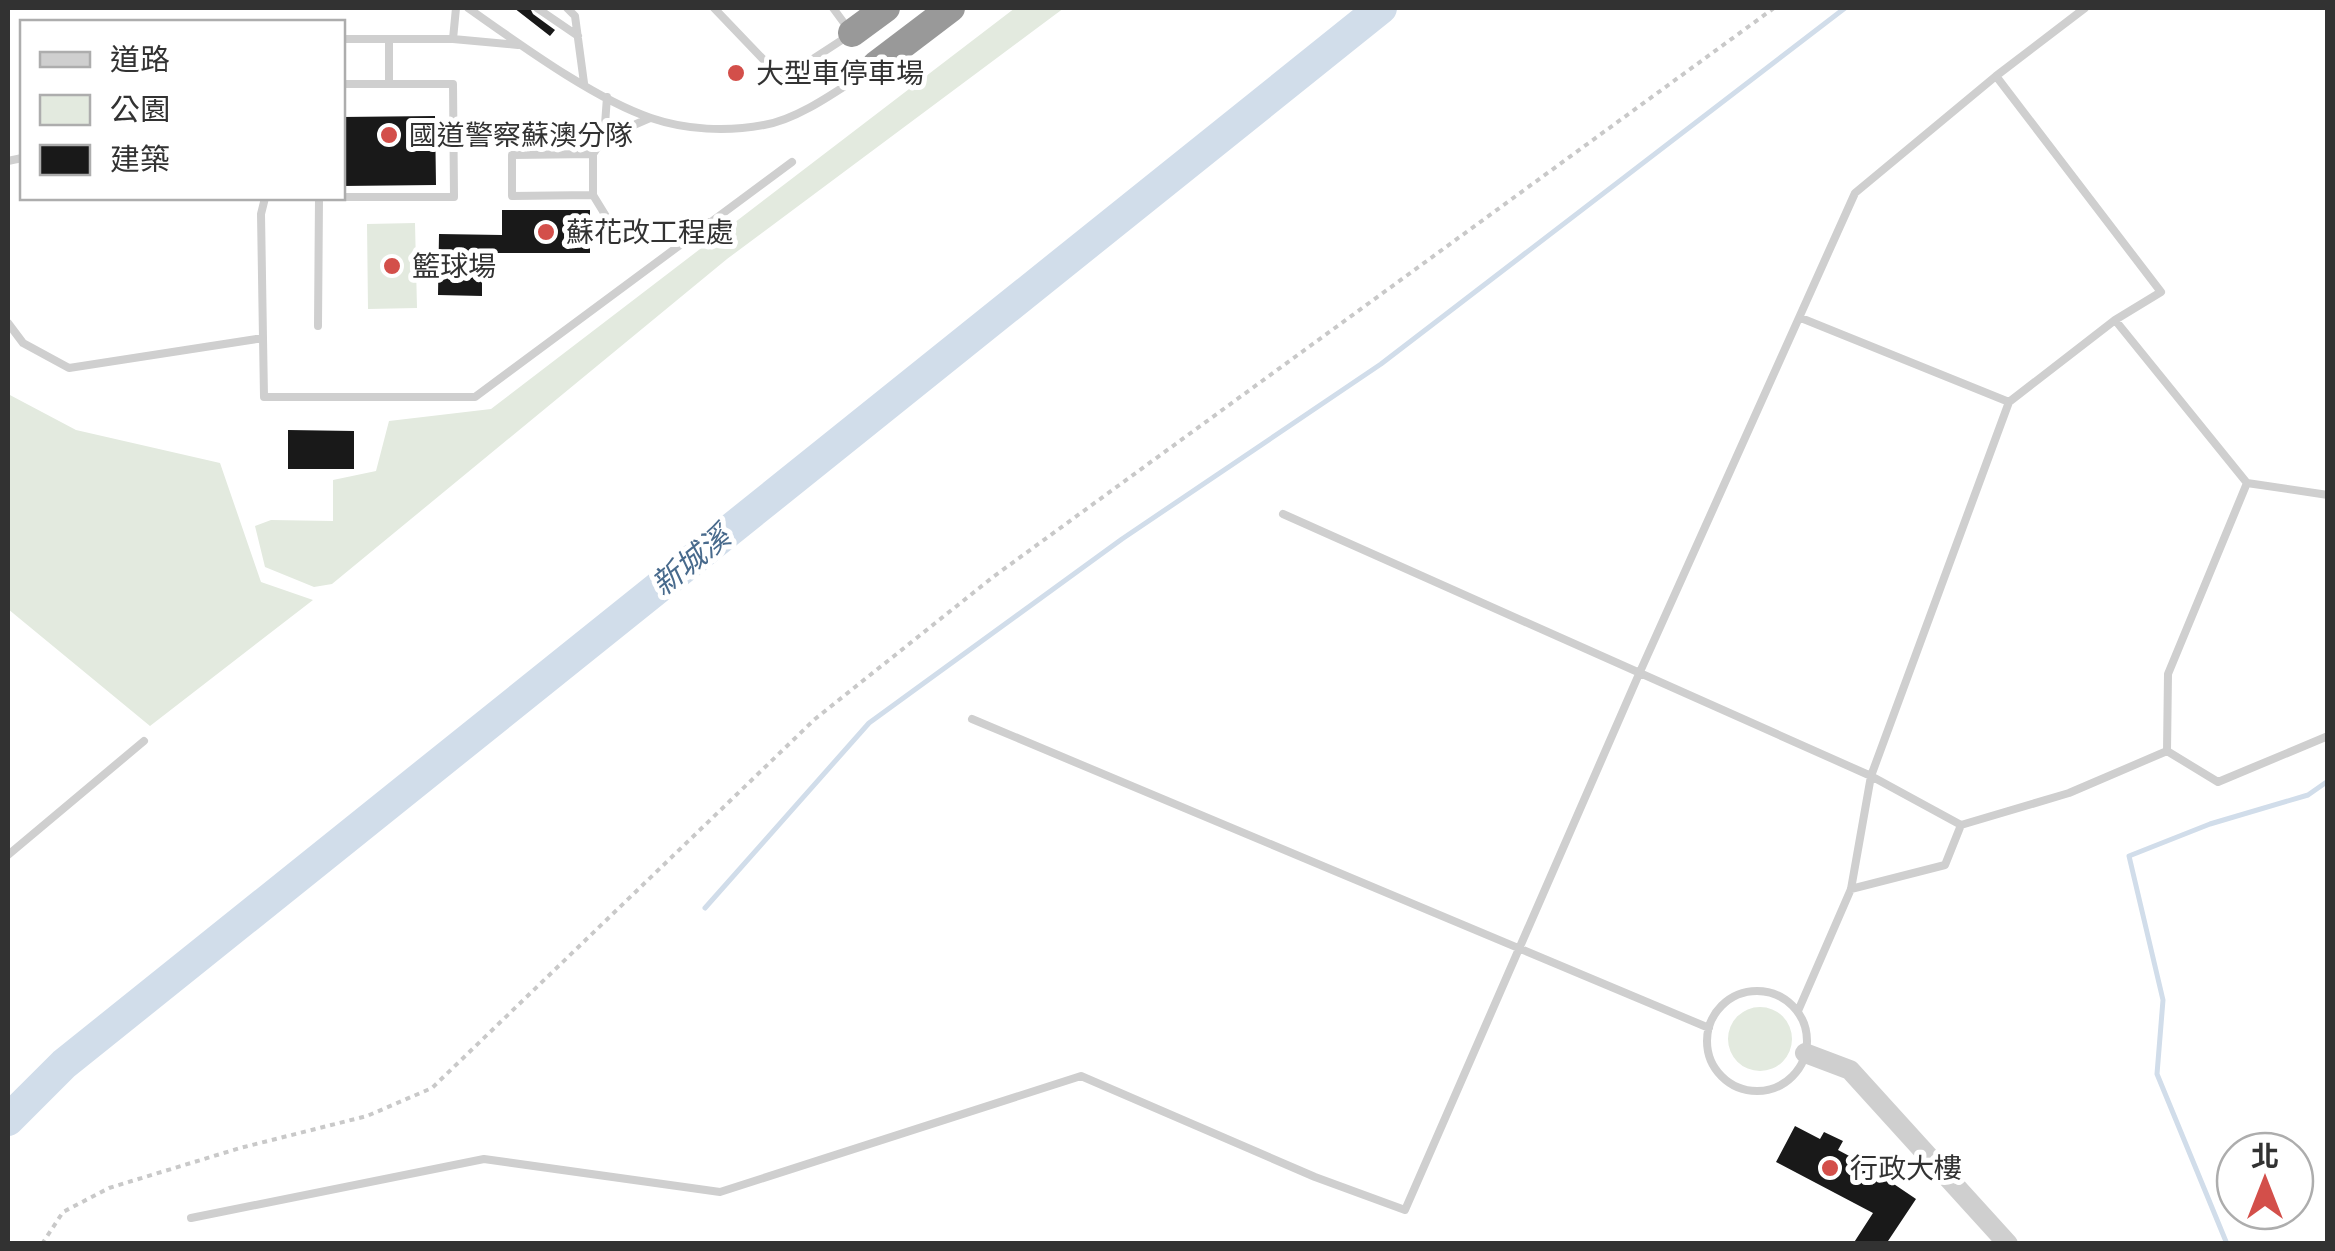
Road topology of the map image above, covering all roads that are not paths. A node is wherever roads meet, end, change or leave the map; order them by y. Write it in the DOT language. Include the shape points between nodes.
graph roads {
  1 [pos="456,8"];
  2 [pos="468,8"];
  3 [pos="537,8"];
  4 [pos="567,8"];
  5 [pos="714,8"];
  6 [pos="832,8"];
  7 [pos="886,8"];
  8 [pos="951,8"];
  9 [pos="2085,8"];
  10 [pos="578,36"];
  11 [pos="345,39"];
  12 [pos="389,39"];
  13 [pos="453,39"];
  14 [pos="522,46"];
  15 [pos="864,49"];
  16 [pos="1996,76"];
  17 [pos="584,83"];
  18 [pos="345,84"];
  19 [pos="389,84"];
  20 [pos="607,97"];
  21 [pos="650,118"];
  22 [pos="604,138"];
  23 [pos="594,154"];
  24 [pos="792,162"];
  25 [pos="592,195"];
  26 [pos="345,197"];
  27 [pos="264,200"];
  28 [pos="319,200"];
  29 [pos="709,222"];
  30 [pos="1801,318"];
  31 [pos="2116,320"];
  32 [pos="8,324"];
  33 [pos="318,326"];
  34 [pos="263,338"];
  35 [pos="2009,402"];
  36 [pos="2247,483"];
  37 [pos="2328,495"];
  38 [pos="1283,514"];
  39 [pos="1640,674"];
  40 [pos="972,718"];
  41 [pos="2328,736"];
  42 [pos="144,741"];
  43 [pos="2167,752"];
  44 [pos="1871,776"];
  45 [pos="1961,825"];
  46 [pos="8,856"];
  47 [pos="1851,889"];
  48 [pos="1520,948"];
  49 [pos="1798,1011"];
  50 [pos="1710,1028"];
  51 [pos="1805,1052"];
  52 [pos="191,1218"];
  53 [pos="2008,1244"];
  1 -- 13 [label="lane"];
  2 -- 14 [label="lane"];
  3 -- 10 [label="lane"];
  4 -- 10 [label="lane" via="576,16"];
  5 -- 15 [label="lane" via="782,79"];
  6 -- 15 [label="lane"];
  7 -- 15 [label="highway"];
  8 -- 15 [label="highway"];
  9 -- 16 [label="lane"];
  10 -- 17 [label="lane"];
  11 -- 12 [label="lane"];
  12 -- 13 [label="lane"];
  12 -- 19 [label="lane"];
  13 -- 14 [label="lane"];
  14 -- 17 [label="lane"];
  15 -- 21 [label="lane" via="821,101 766,125 703,129"];
  16 -- 30 [label="lane" via="1856,193"];
  16 -- 31 [label="lane" via="2160,292"];
  17 -- 20 [label="lane"];
  18 -- 19 [label="lane"];
  19 -- 26 [label="lane" via="453,84 454,197"];
  20 -- 21 [label="lane"];
  20 -- 22 [label="lane"];
  21 -- 22 [label="lane"];
  22 -- 23 [label="lane"];
  23 -- 25 [label="lane"];
  23 -- 25 [label="lane" via="512,155 512,196"];
  24 -- 29 [label="lane"];
  25 -- 29 [label="lane" via="612,226"];
  27 -- 34 [label="lane"];
  28 -- 33 [label="lane"];
  29 -- 34 [label="lane" via="475,397 264,397"];
  30 -- 35 [label="lane"];
  30 -- 39 [label="lane"];
  31 -- 35 [label="lane"];
  31 -- 36 [label="lane"];
  32 -- 34 [label="lane" via="23,344 70,368"];
  35 -- 44 [label="lane"];
  36 -- 37 [label="lane"];
  36 -- 43 [label="lane" via="2168,674"];
  38 -- 39 [label="lane"];
  39 -- 44 [label="lane"];
  39 -- 48 [label="lane"];
  40 -- 48 [label="lane"];
  41 -- 43 [label="lane" via="2218,782"];
  42 -- 46 [label="lane"];
  43 -- 45 [label="lane" via="2070,793"];
  44 -- 45 [label="lane"];
  44 -- 47 [label="lane"];
  45 -- 47 [label="lane" via="1945,865"];
  47 -- 49 [label="lane"];
  48 -- 50 [label="lane"];
  48 -- 52 [label="lane" via="1405,1210 1081,1076 720,1192 484,1159"];
  49 -- 50 [label="lane" via="1778,995 1752,991 1721,1006"];
  49 -- 51 [label="lane"];
  50 -- 51 [label="lane" via="1707,1046 1716,1070 1745,1089 1779,1086"];
  51 -- 53 [label="street" via="1850,1070"];
}
